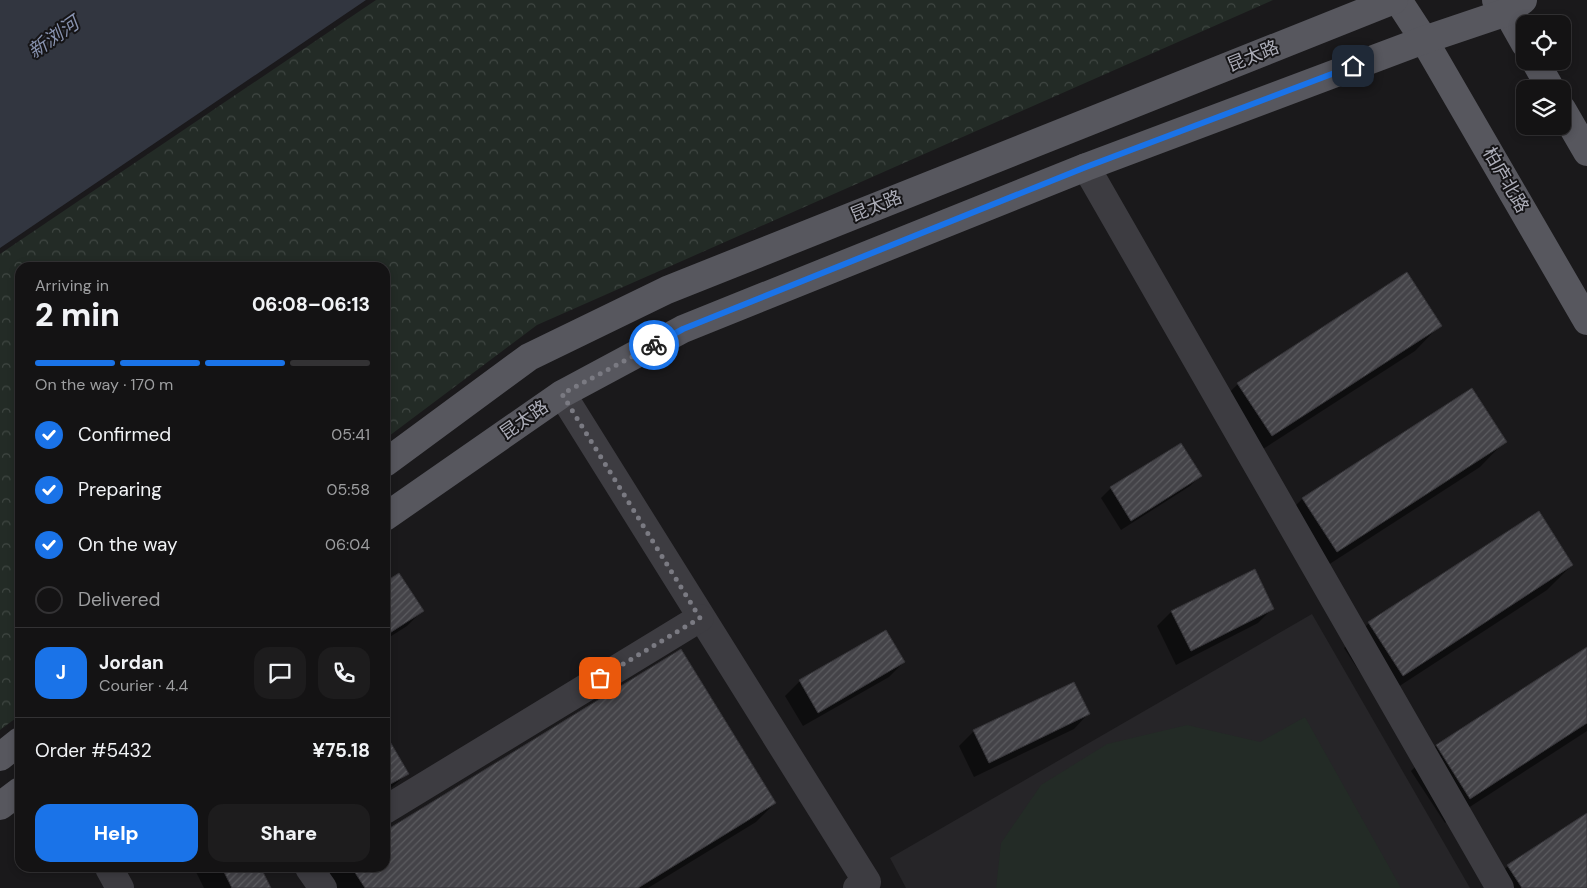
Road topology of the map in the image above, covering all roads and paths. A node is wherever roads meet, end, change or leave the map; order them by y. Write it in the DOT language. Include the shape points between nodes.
graph roads {
  1 [pos="1396,0"];
  2 [pos="1509,4"];
  3 [pos="1516,22"];
  4 [pos="1424,40"];
  5 [pos="1571,125"];
  6 [pos="1587,152"];
  7 [pos="1086,167"];
  8 [pos="1587,321"];
  9 [pos="562,394"];
  10 [pos="390,459"];
  11 [pos="390,514"];
  12 [pos="700,618"];
  13 [pos="15,745"];
  14 [pos="0,757"];
  15 [pos="15,795"];
  16 [pos="0,806"];
  17 [pos="390,807"];
  18 [pos="111,872"];
  19 [pos="312,872"];
  20 [pos="120,888"];
  21 [pos="323,888"];
  22 [pos="857,888"];
  23 [pos="1500,888"];
  1 -- 4 [label="main road, 柏庐北路"];
  1 -- 10 [label="main road, 昆太路" via="667,290 529,357"];
  2 -- 3 [label="main road"];
  2 -- 4 [label="main road, 昆太路"];
  4 -- 7 [label="main road, 昆太路"];
  4 -- 8 [label="main road, 柏庐北路"];
  5 -- 6 [label="main road"];
  7 -- 9 [label="main road, 昆太路" via="683,329"];
  7 -- 23 [label="street"];
  9 -- 11 [label="main road, 昆太路"];
  9 -- 12 [label="street"];
  12 -- 17 [label="street"];
  12 -- 22 [label="street" via="867,882"];
  13 -- 14 [label="main road"];
  15 -- 16 [label="main road"];
  18 -- 20 [label="street"];
  19 -- 21 [label="street"];
}
